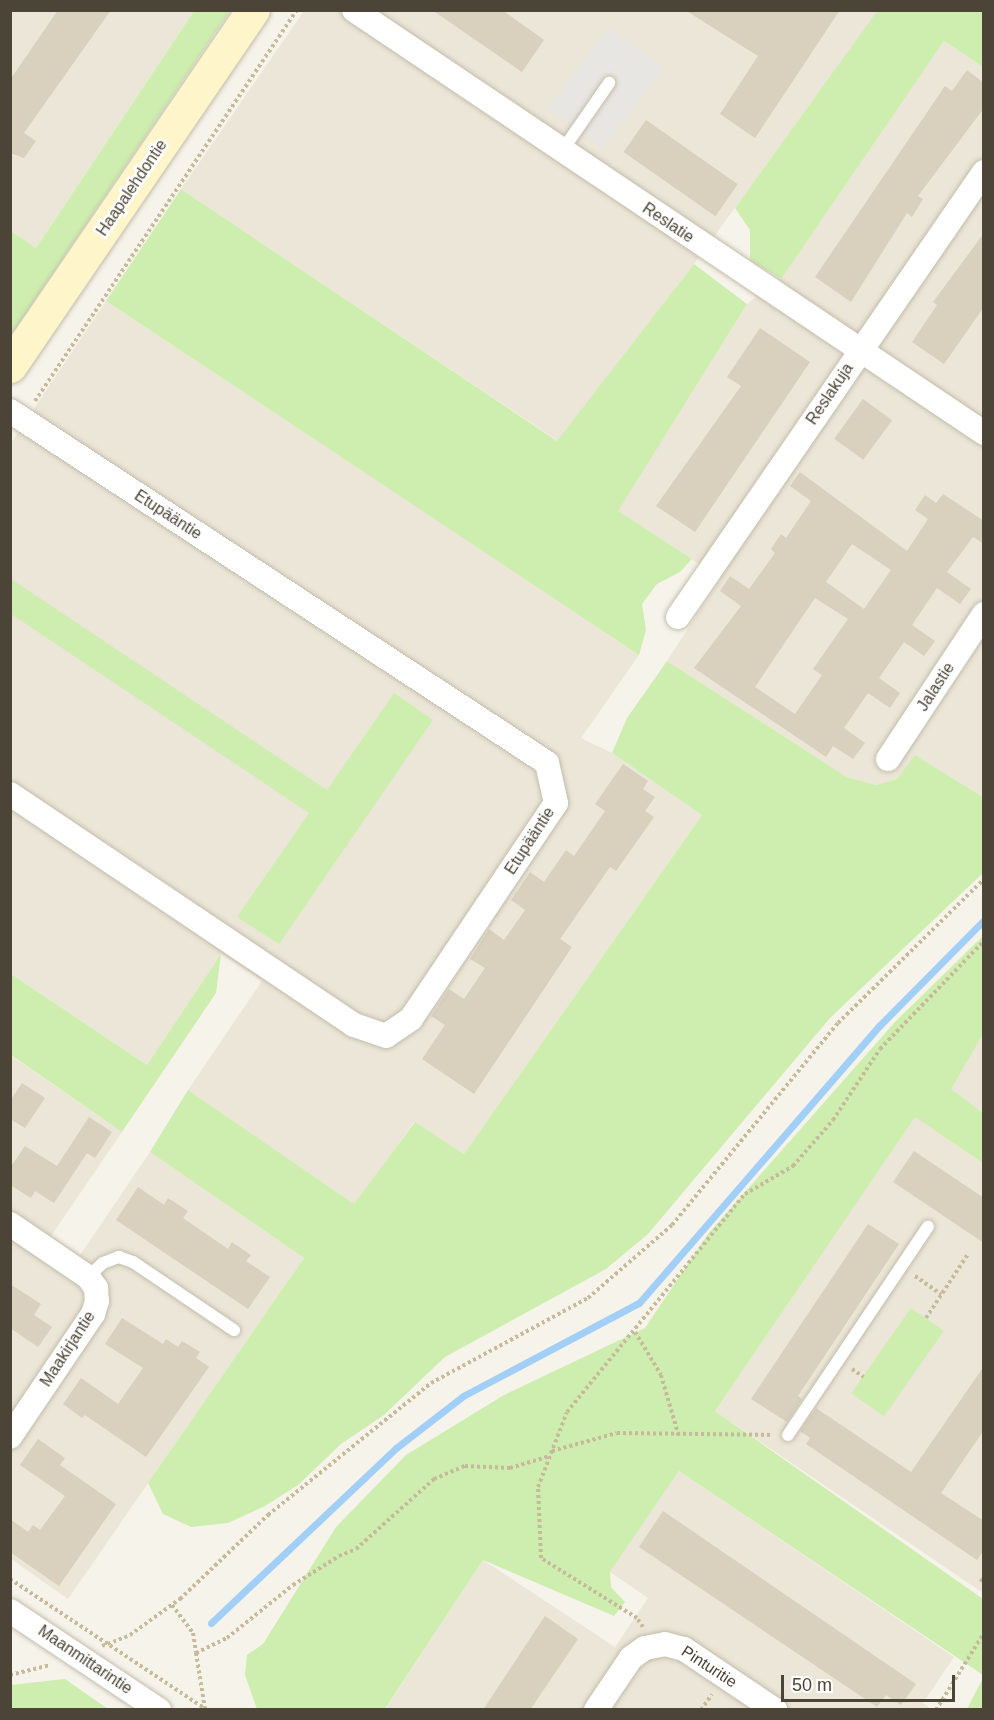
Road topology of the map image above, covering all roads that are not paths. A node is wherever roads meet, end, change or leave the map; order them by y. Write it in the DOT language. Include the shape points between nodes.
graph roads {
  1 [pos="253,10"];
  2 [pos="368,15"];
  3 [pos="609,84"];
  4 [pos="562,151"];
  5 [pos="984,172"];
  6 [pos="859,352"];
  7 [pos="10,366"];
  8 [pos="16,416"];
  9 [pos="984,433"];
  10 [pos="984,614"];
  11 [pos="678,617"];
  12 [pos="888,759"];
  13 [pos="10,794"];
  14 [pos="10,1224"];
  15 [pos="928,1227"];
  16 [pos="88,1277"];
  17 [pos="234,1330"];
  18 [pos="788,1435"];
  19 [pos="10,1437"];
  20 [pos="10,1611"];
  21 [pos="159,1710"];
  22 [pos="596,1710"];
  23 [pos="775,1710"];
  1 -- 7 [label="street, Haapalehdontie"];
  2 -- 4 [label="street, Reslatie"];
  3 -- 4 [label="lane"];
  4 -- 6 [label="street, Reslatie"];
  5 -- 6 [label="street, Reslakuja"];
  6 -- 9 [label="street, Reslatie"];
  6 -- 11 [label="street, Reslakuja"];
  8 -- 13 [label="street, Etupääntie" via="547,763 556,803 411,1019 386,1036 354,1025"];
  10 -- 12 [label="street, Jalastie"];
  14 -- 16 [label="street"];
  15 -- 18 [label="lane"];
  16 -- 17 [label="lane" via="103,1263 118,1257 133,1262"];
  16 -- 19 [label="street, Maakirjantie" via="96,1288 93,1314"];
  20 -- 21 [label="street, Maanmittarintie"];
  22 -- 23 [label="street, Pinturitie" via="631,1658 655,1645 684,1649"];
}
